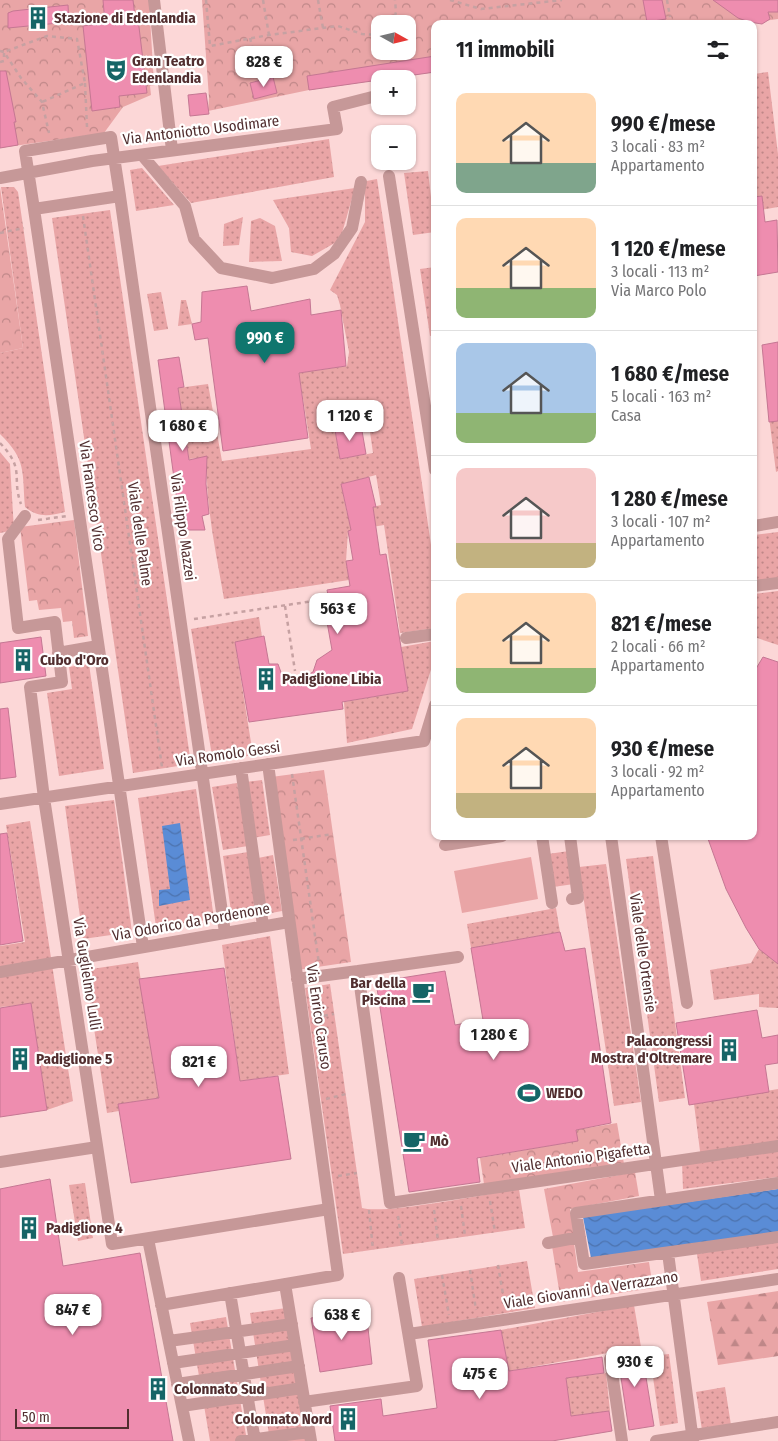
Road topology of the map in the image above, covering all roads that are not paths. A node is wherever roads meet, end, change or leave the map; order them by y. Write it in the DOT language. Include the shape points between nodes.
graph roads {
  1 [pos="154,0"];
  2 [pos="371,97"];
  3 [pos="89,141"];
  4 [pos="172,150"];
  5 [pos="142,155"];
  6 [pos="114,158"];
  7 [pos="28,172"];
  8 [pos="389,176"];
  9 [pos="0,178"];
  10 [pos="361,182"];
  11 [pos="120,196"];
  12 [pos="34,209"];
  13 [pos="431,444"];
  14 [pos="25,516"];
  15 [pos="778,522"];
  16 [pos="757,526"];
  17 [pos="778,583"];
  18 [pos="757,586"];
  19 [pos="431,635"];
  20 [pos="406,638"];
  21 [pos="98,646"];
  22 [pos="58,653"];
  23 [pos="431,718"];
  24 [pos="268,764"];
  25 [pos="241,768"];
  26 [pos="203,774"];
  27 [pos="119,786"];
  28 [pos="44,798"];
  29 [pos="0,804"];
  30 [pos="477,840"];
  31 [pos="543,840"];
  32 [pos="571,840"];
  33 [pos="612,840"];
  34 [pos="662,840"];
  35 [pos="445,845"];
  36 [pos="290,922"];
  37 [pos="263,926"];
  38 [pos="225,933"];
  39 [pos="143,947"];
  40 [pos="458,957"];
  41 [pos="69,959"];
  42 [pos="358,971"];
  43 [pos="0,972"];
  44 [pos="297,979"];
  45 [pos="686,1003"];
  46 [pos="778,1146"];
  47 [pos="97,1147"];
  48 [pos="0,1162"];
  49 [pos="656,1164"];
  50 [pos="778,1183"];
  51 [pos="661,1200"];
  52 [pos="329,1209"];
  53 [pos="778,1237"];
  54 [pos="580,1238"];
  55 [pos="148,1239"];
  56 [pos="548,1243"];
  57 [pos="668,1253"];
  58 [pos="399,1278"];
  59 [pos="778,1279"];
  60 [pos="285,1284"];
  61 [pos="230,1293"];
  62 [pos="675,1294"];
  63 [pos="161,1305"];
  64 [pos="292,1324"];
  65 [pos="237,1332"];
  66 [pos="409,1334"];
  67 [pos="169,1341"];
  68 [pos="295,1345"];
  69 [pos="240,1353"];
  70 [pos="610,1359"];
  71 [pos="173,1363"];
  72 [pos="299,1366"];
  73 [pos="244,1374"];
  74 [pos="177,1384"];
  75 [pos="302,1388"];
  76 [pos="248,1396"];
  77 [pos="304,1402"];
  78 [pos="182,1406"];
  79 [pos="778,1422"];
  80 [pos="310,1436"];
  81 [pos="693,1438"];
  82 [pos="255,1440"];
  83 [pos="189,1441"];
  84 [pos="241,1441"];
  85 [pos="622,1441"];
  86 [pos="656,1441"];
  1 -- 4 [label="street"];
  2 -- 4 [label="street, Via Antoniotto Usodimare" via="333,107 337,129"];
  3 -- 6 [label="street, Via Filippo Mazzei" via="111,138"];
  3 -- 7 [label="street, Via Francesco Vico" via="25,151"];
  4 -- 5 [label="street, Via Antoniotto Usodimare"];
  5 -- 6 [label="street, Via Antoniotto Usodimare"];
  5 -- 10 [label="street" via="185,206 194,239 221,268 272,278 314,269 334,254 352,228"];
  6 -- 7 [label="street, Via Antoniotto Usodimare"];
  6 -- 11 [label="street, Via Filippo Mazzei"];
  7 -- 9 [label="street, Via Antoniotto Usodimare"];
  7 -- 12 [label="street, Via Francesco Vico"];
  8 -- 13 [label="street"];
  11 -- 12 [label="street"];
  11 -- 26 [label="street, Via Filippo Mazzei"];
  12 -- 21 [label="street, Via Francesco Vico"];
  14 -- 22 [label="street" via="8,540 18,628 55,622"];
  15 -- 16 [label="street"];
  17 -- 18 [label="street"];
  19 -- 20 [label="street"];
  21 -- 22 [label="street"];
  21 -- 27 [label="street, Via Francesco Vico"];
  22 -- 28 [label="street, Via Guglielmo Lulli" via="62,682 30,687"];
  23 -- 24 [label="street, Via Romolo Gessi" via="424,741 352,758"];
  24 -- 25 [label="street, Via Romolo Gessi"];
  24 -- 36 [label="street, Via Enrico Caruso"];
  25 -- 26 [label="street, Via Romolo Gessi"];
  25 -- 37 [label="street"];
  26 -- 27 [label="street, Via Romolo Gessi"];
  26 -- 38 [label="street, Via Filippo Mazzei"];
  27 -- 28 [label="street, Via Romolo Gessi"];
  27 -- 39 [label="street, Via Francesco Vico"];
  28 -- 29 [label="street, Via Romolo Gessi"];
  28 -- 41 [label="street, Via Guglielmo Lulli"];
  30 -- 35 [label="street"];
  31 -- 32 [label="street" via="562,901 578,898"];
  33 -- 49 [label="street, Viale delle Ortensie"];
  34 -- 45 [label="street"];
  36 -- 37 [label="street, Via Odorico da Pordenone"];
  36 -- 44 [label="street, Via Enrico Caruso"];
  37 -- 38 [label="street, Via Odorico da Pordenone"];
  38 -- 39 [label="street, Via Odorico da Pordenone"];
  39 -- 41 [label="street, Via Odorico da Pordenone"];
  40 -- 42 [label="street"];
  41 -- 43 [label="street, Via Odorico da Pordenone"];
  41 -- 47 [label="street, Via Guglielmo Lulli"];
  42 -- 44 [label="street"];
  42 -- 49 [label="street, Viale Antonio Pigafetta" via="393,1205"];
  44 -- 52 [label="street, Via Enrico Caruso"];
  46 -- 49 [label="street, Viale Antonio Pigafetta"];
  47 -- 48 [label="street"];
  47 -- 55 [label="street, Via Guglielmo Lulli" via="112,1244"];
  49 -- 51 [label="street, Viale delle Ortensie"];
  50 -- 51 [label="street"];
  51 -- 54 [label="street" via="576,1213"];
  52 -- 55 [label="street"];
  52 -- 60 [label="street, Via Enrico Caruso" via="338,1275"];
  53 -- 57 [label="street"];
  54 -- 56 [label="street"];
  54 -- 57 [label="street" via="584,1264"];
  55 -- 63 [label="street"];
  57 -- 62 [label="street"];
  58 -- 66 [label="street"];
  59 -- 62 [label="street, Viale Giovanni da Verrazzano"];
  60 -- 61 [label="street"];
  60 -- 64 [label="street"];
  61 -- 63 [label="street"];
  61 -- 65 [label="street"];
  62 -- 66 [label="street, Viale Giovanni da Verrazzano"];
  62 -- 81 [label="street"];
  63 -- 67 [label="street"];
  64 -- 65 [label="street"];
  64 -- 68 [label="street"];
  65 -- 67 [label="street"];
  65 -- 69 [label="street"];
  66 -- 77 [label="street" via="417,1386"];
  67 -- 71 [label="street"];
  68 -- 69 [label="street"];
  68 -- 72 [label="street"];
  69 -- 71 [label="street"];
  69 -- 73 [label="street"];
  70 -- 85 [label="street"];
  71 -- 74 [label="street"];
  72 -- 73 [label="street"];
  72 -- 75 [label="street"];
  73 -- 74 [label="street"];
  73 -- 76 [label="street"];
  74 -- 78 [label="street"];
  75 -- 76 [label="street"];
  75 -- 77 [label="street"];
  76 -- 78 [label="street"];
  76 -- 82 [label="street"];
  77 -- 80 [label="street"];
  78 -- 83 [label="street"];
  79 -- 81 [label="street"];
  80 -- 82 [label="street"];
  81 -- 86 [label="street"];
  82 -- 84 [label="street"];
}
